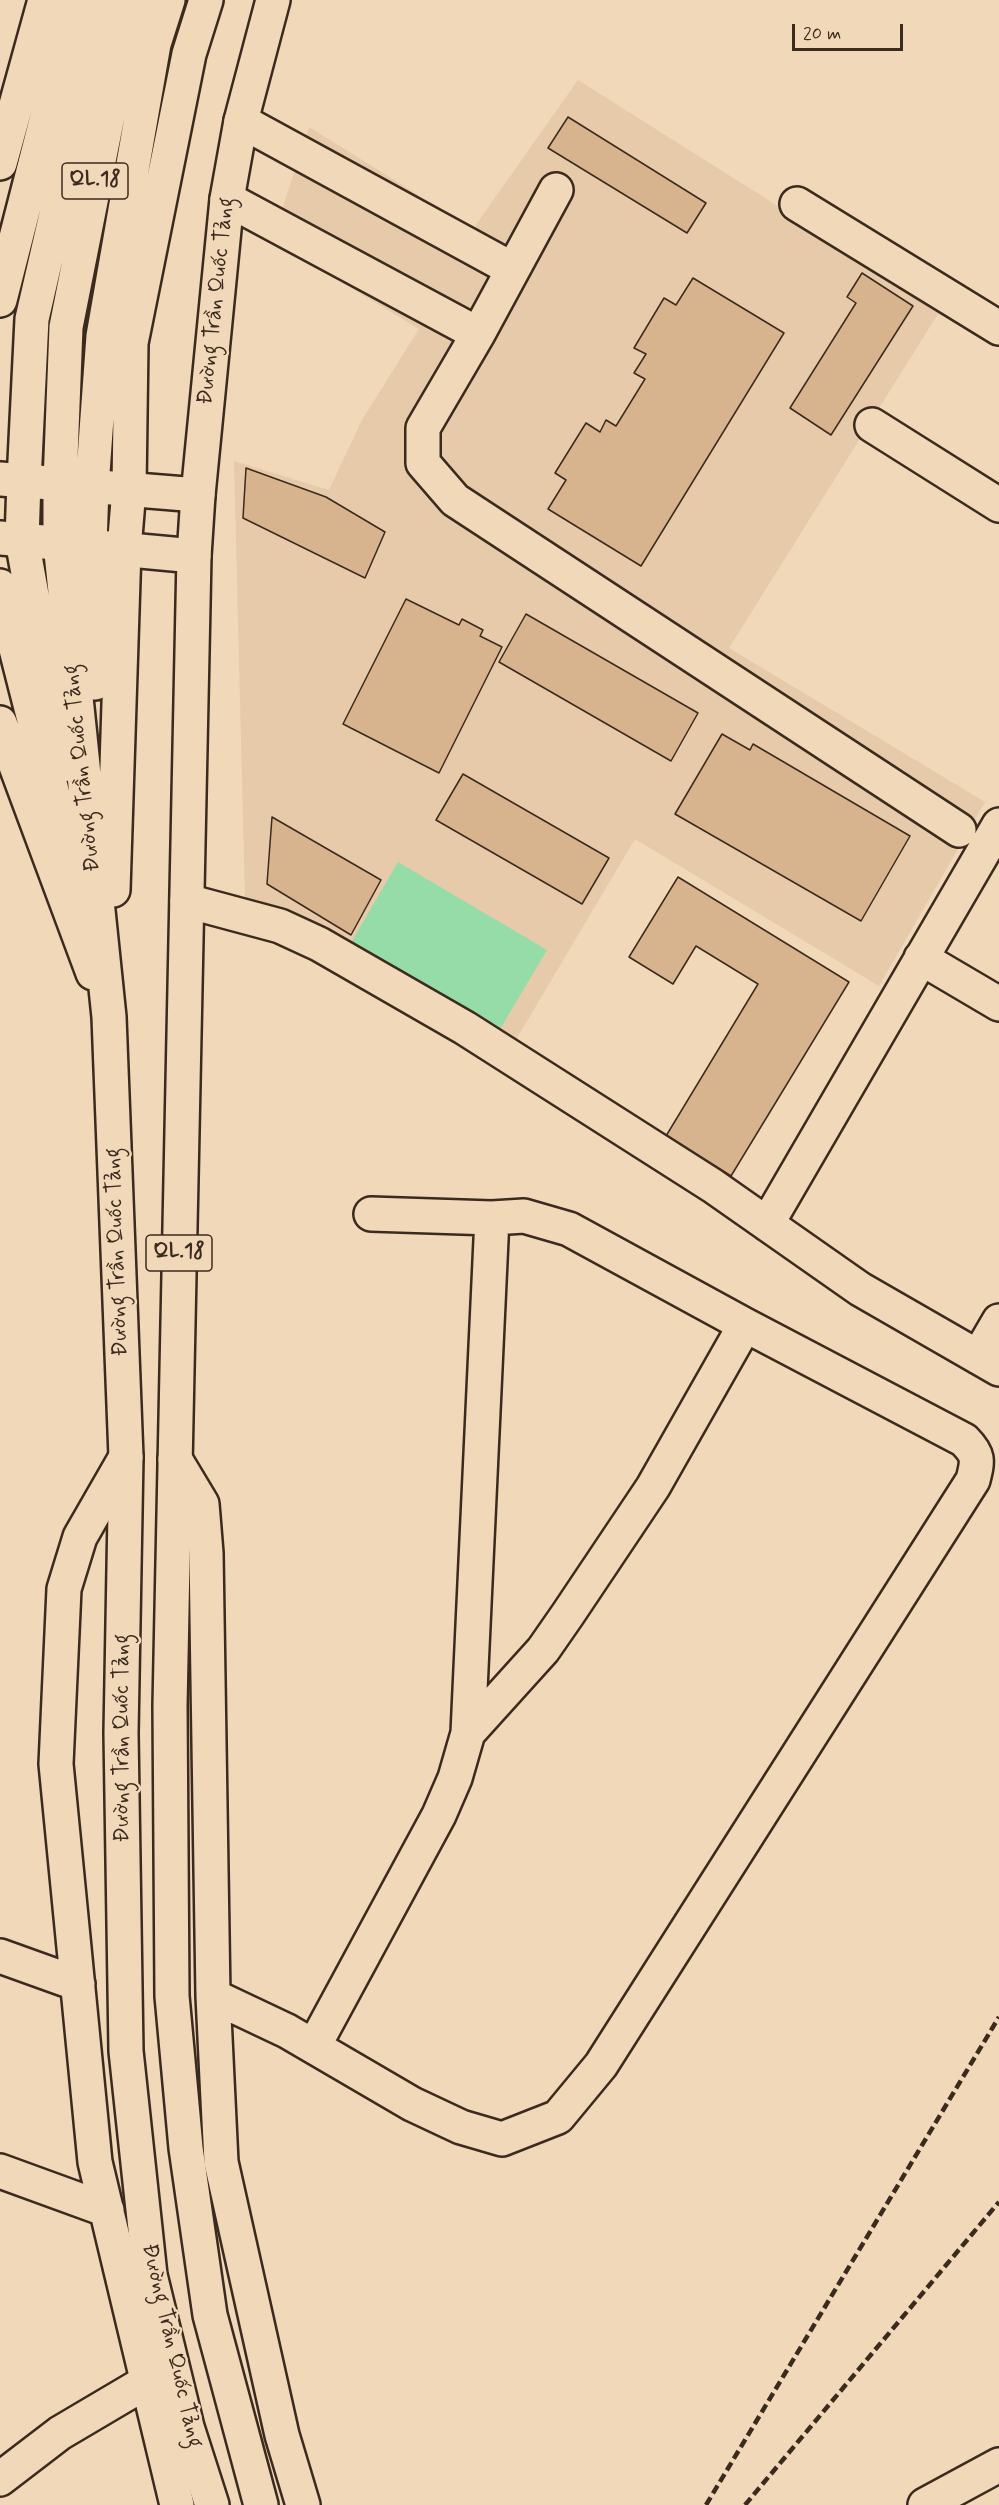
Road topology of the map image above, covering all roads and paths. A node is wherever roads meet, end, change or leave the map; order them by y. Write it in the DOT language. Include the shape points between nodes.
graph roads {
  1 [pos="45,0"];
  2 [pos="77,0"];
  3 [pos="108,0"];
  4 [pos="135,0"];
  5 [pos="168,0"];
  6 [pos="206,0"];
  7 [pos="273,0"];
  8 [pos="241,121"];
  9 [pos="0,163"];
  10 [pos="556,190"];
  11 [pos="227,199"];
  12 [pos="797,204"];
  13 [pos="512,269"];
  14 [pos="0,300"];
  15 [pos="999,328"];
  16 [pos="478,334"];
  17 [pos="872,425"];
  18 [pos="12,480"];
  19 [pos="76,484"];
  20 [pos="129,489"];
  21 [pos="198,495"];
  22 [pos="999,505"];
  23 [pos="11,539"];
  24 [pos="75,545"];
  25 [pos="124,549"];
  26 [pos="194,556"];
  27 [pos="0,586"];
  28 [pos="0,723"];
  29 [pos="999,825"];
  30 [pos="959,830"];
  31 [pos="187,901"];
  32 [pos="921,958"];
  33 [pos="999,1004"];
  34 [pos="109,1017"];
  35 [pos="371,1214"];
  36 [pos="492,1218"];
  37 [pos="767,1224"];
  38 [pos="999,1321"];
  39 [pos="745,1325"];
  40 [pos="988,1363"];
  41 [pos="126,1457"];
  42 [pos="175,1459"];
  43 [pos="468,1733"];
  44 [pos="0,1956"];
  45 [pos="78,1984"];
  46 [pos="213,1996"];
  47 [pos="314,2046"];
  48 [pos="0,2171"];
  49 [pos="107,2210"];
  50 [pos="148,2381"];
  51 [pos="999,2465"];
  52 [pos="0,2478"];
  53 [pos="177,2505"];
  54 [pos="212,2505"];
  55 [pos="261,2505"];
  56 [pos="303,2505"];
  57 [pos="925,2505"];
  1 -- 9 [label="main road"];
  2 -- 14 [label="main road"];
  3 -- 18 [label="main road" via="32,319"];
  4 -- 19 [label="main road, Đường Trần Quốc Tảng / QL.18" via="124,35 66,327"];
  5 -- 19 [label="main road" via="154,44"];
  6 -- 20 [label="main road" via="189,54 131,343"];
  7 -- 8 [label="main road, Đường Trần Quốc Tảng / QL.18"];
  8 -- 11 [label="main road, Đường Trần Quốc Tảng / QL.18"];
  8 -- 13 [label="main road"];
  10 -- 13 [label="main road"];
  11 -- 16 [label="main road"];
  11 -- 21 [label="main road, Đường Trần Quốc Tảng / QL.18"];
  12 -- 15 [label="main road"];
  13 -- 16 [label="main road"];
  16 -- 30 [label="main road" via="423,428 423,463 455,500"];
  17 -- 22 [label="main road"];
  18 -- 19 [label="main road"];
  18 -- 23 [label="main road"];
  19 -- 20 [label="main road"];
  19 -- 24 [label="main road, Đường Trần Quốc Tảng / QL.18"];
  20 -- 21 [label="main road"];
  20 -- 25 [label="main road"];
  21 -- 26 [label="main road, Đường Trần Quốc Tảng / QL.18"];
  23 -- 24 [label="main road"];
  23 -- 34 [label="main road"];
  24 -- 25 [label="main road"];
  24 -- 34 [label="main road, Đường Trần Quốc Tảng / QL.18"];
  25 -- 26 [label="main road"];
  25 -- 34 [label="main road"];
  26 -- 31 [label="main road, Đường Trần Quốc Tảng / QL.18"];
  27 -- 34 [label="main road"];
  28 -- 34 [label="main road"];
  29 -- 32 [label="main road"];
  31 -- 37 [label="main road" via="280,926 319,944 465,1028"];
  31 -- 42 [label="main road, Đường Trần Quốc Tảng / QL.18"];
  32 -- 33 [label="main road"];
  32 -- 37 [label="main road"];
  34 -- 41 [label="main road, Đường Trần Quốc Tảng / QL.18"];
  35 -- 36 [label="main road"];
  36 -- 39 [label="main road" via="524,1216 569,1228"];
  36 -- 43 [label="main road"];
  37 -- 40 [label="main road" via="860,1289"];
  38 -- 40 [label="main road"];
  39 -- 43 [label="main road" via="653,1487 568,1614 543,1650"];
  39 -- 47 [label="main road" via="964,1440 975,1451 973,1480 601,2065 558,2116 502,2139 461,2127 412,2104"];
  41 -- 45 [label="main road" via="80,1538 64,1589 56,1764"];
  41 -- 54 [label="main road, Đường Trần Quốc Tảng / QL.18" via="121,1733 126,2051 150,2275 187,2427"];
  42 -- 46 [label="main road" via="202,1504 206,1553"];
  42 -- 55 [label="main road, Đường Trần Quốc Tảng / QL.18" via="170,1705 172,1996 186,2148 210,2316"];
  43 -- 47 [label="main road" via="439,1815"];
  44 -- 45 [label="main road"];
  45 -- 49 [label="main road" via="95,2162"];
  46 -- 47 [label="main road"];
  46 -- 56 [label="main road" via="221,2162 282,2435"];
  48 -- 49 [label="main road"];
  49 -- 50 [label="main road"];
  50 -- 52 [label="main road" via="60,2433"];
  50 -- 53 [label="main road"];
  51 -- 57 [label="main road"];
}
